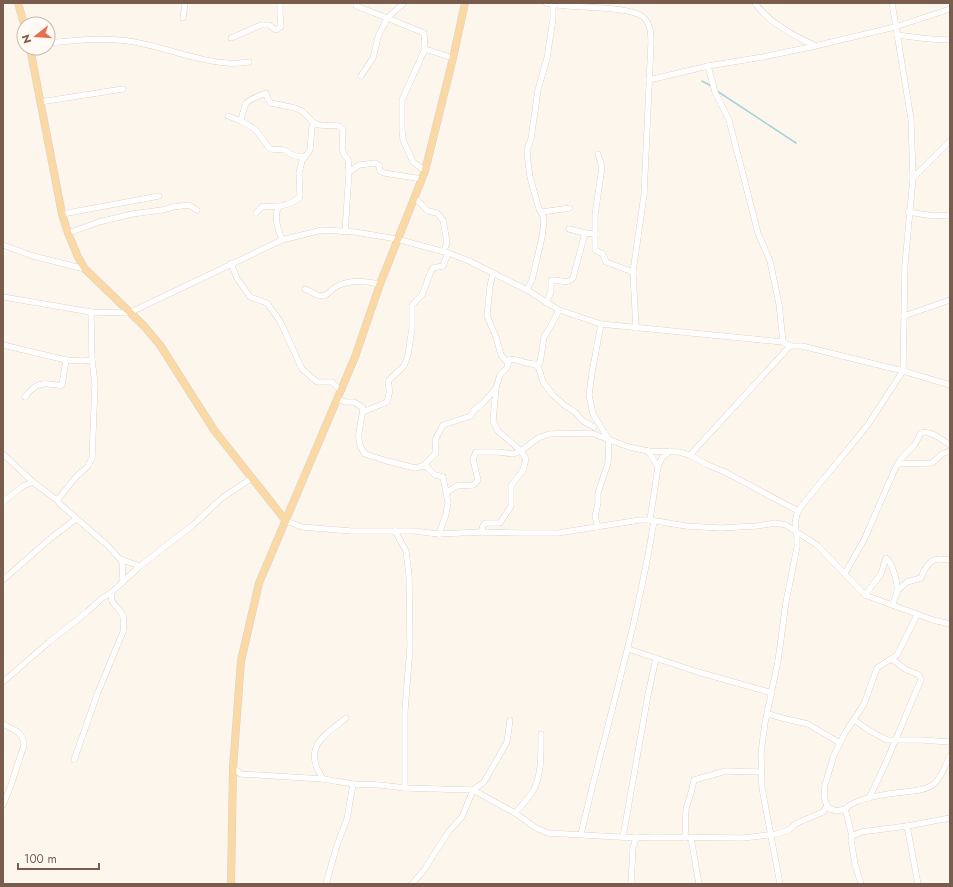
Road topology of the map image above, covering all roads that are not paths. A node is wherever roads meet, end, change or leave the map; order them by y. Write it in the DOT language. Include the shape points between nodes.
graph roads {
  1 [pos="18,3"];
  2 [pos="185,3"];
  3 [pos="280,3"];
  4 [pos="356,3"];
  5 [pos="404,3"];
  6 [pos="464,3"];
  7 [pos="546,3"];
  8 [pos="755,3"];
  9 [pos="892,3"];
  10 [pos="553,5"];
  11 [pos="568,5"];
  12 [pos="950,9"];
  13 [pos="22,16"];
  14 [pos="183,18"];
  15 [pos="386,18"];
  16 [pos="895,27"];
  17 [pos="897,35"];
  18 [pos="231,38"];
  19 [pos="950,40"];
  20 [pos="56,42"];
  21 [pos="815,46"];
  22 [pos="425,49"];
  23 [pos="31,56"];
  24 [pos="453,58"];
  25 [pos="249,62"];
  26 [pos="708,66"];
  27 [pos="361,76"];
  28 [pos="649,80"];
  29 [pos="123,89"];
  30 [pos="40,102"];
  31 [pos="228,116"];
  32 [pos="241,121"];
  33 [pos="314,122"];
  34 [pos="950,141"];
  35 [pos="598,154"];
  36 [pos="305,157"];
  37 [pos="425,170"];
  38 [pos="349,172"];
  39 [pos="913,178"];
  40 [pos="422,179"];
  41 [pos="159,196"];
  42 [pos="415,198"];
  43 [pos="278,208"];
  44 [pos="570,208"];
  45 [pos="197,210"];
  46 [pos="542,212"];
  47 [pos="908,212"];
  48 [pos="256,213"];
  49 [pos="62,214"];
  50 [pos="950,215"];
  51 [pos="569,229"];
  52 [pos="345,232"];
  53 [pos="68,233"];
  54 [pos="584,233"];
  55 [pos="595,234"];
  56 [pos="397,239"];
  57 [pos="282,240"];
  58 [pos="3,245"];
  59 [pos="446,252"];
  60 [pos="231,263"];
  61 [pos="86,269"];
  62 [pos="633,272"];
  63 [pos="493,273"];
  64 [pos="380,284"];
  65 [pos="305,289"];
  66 [pos="527,290"];
  67 [pos="3,297"];
  68 [pos="950,300"];
  69 [pos="546,303"];
  70 [pos="559,310"];
  71 [pos="91,312"];
  72 [pos="129,313"];
  73 [pos="904,316"];
  74 [pos="601,324"];
  75 [pos="636,328"];
  76 [pos="783,342"];
  77 [pos="3,345"];
  78 [pos="790,346"];
  79 [pos="66,360"];
  80 [pos="92,360"];
  81 [pos="507,362"];
  82 [pos="536,364"];
  83 [pos="903,371"];
  84 [pos="950,384"];
  85 [pos="496,388"];
  86 [pos="341,391"];
  87 [pos="25,397"];
  88 [pos="338,399"];
  89 [pos="363,412"];
  90 [pos="598,422"];
  91 [pos="594,427"];
  92 [pos="591,433"];
  93 [pos="609,440"];
  94 [pos="950,445"];
  95 [pos="521,451"];
  96 [pos="648,451"];
  97 [pos="950,451"];
  98 [pos="670,452"];
  99 [pos="3,454"];
  100 [pos="690,455"];
  101 [pos="898,464"];
  102 [pos="423,466"];
  103 [pos="658,467"];
  104 [pos="252,478"];
  105 [pos="33,482"];
  106 [pos="447,492"];
  107 [pos="58,501"];
  108 [pos="3,502"];
  109 [pos="798,511"];
  110 [pos="76,520"];
  111 [pos="652,520"];
  112 [pos="286,521"];
  113 [pos="598,527"];
  114 [pos="395,531"];
  115 [pos="480,532"];
  116 [pos="797,532"];
  117 [pos="439,534"];
  118 [pos="120,559"];
  119 [pos="950,560"];
  120 [pos="140,566"];
  121 [pos="845,573"];
  122 [pos="3,580"];
  123 [pos="123,582"];
  124 [pos="897,591"];
  125 [pos="112,592"];
  126 [pos="865,595"];
  127 [pos="892,605"];
  128 [pos="917,615"];
  129 [pos="950,624"];
  130 [pos="628,649"];
  131 [pos="656,658"];
  132 [pos="892,659"];
  133 [pos="3,682"];
  134 [pos="772,693"];
  135 [pos="768,714"];
  136 [pos="346,718"];
  137 [pos="510,720"];
  138 [pos="854,720"];
  139 [pos="3,724"];
  140 [pos="541,734"];
  141 [pos="896,741"];
  142 [pos="950,742"];
  143 [pos="840,743"];
  144 [pos="950,756"];
  145 [pos="74,760"];
  146 [pos="233,768"];
  147 [pos="760,772"];
  148 [pos="323,779"];
  149 [pos="354,784"];
  150 [pos="405,788"];
  151 [pos="473,790"];
  152 [pos="869,798"];
  153 [pos="3,805"];
  154 [pos="827,806"];
  155 [pos="845,809"];
  156 [pos="832,810"];
  157 [pos="823,812"];
  158 [pos="515,813"];
  159 [pos="950,818"];
  160 [pos="907,826"];
  161 [pos="581,834"];
  162 [pos="771,835"];
  163 [pos="852,836"];
  164 [pos="623,837"];
  165 [pos="636,838"];
  166 [pos="688,838"];
  167 [pos="231,884"];
  168 [pos="326,884"];
  169 [pos="412,884"];
  170 [pos="630,884"];
  171 [pos="699,884"];
  172 [pos="780,884"];
  173 [pos="861,884"];
  174 [pos="918,884"];
  1 -- 13 [label="main road"];
  2 -- 14 [label="street"];
  3 -- 18 [label="street" via="281,27 276,30 269,24 261,25"];
  4 -- 15 [label="street" via="356,6"];
  5 -- 15 [label="street"];
  6 -- 24 [label="main road"];
  7 -- 10 [label="street"];
  8 -- 21 [label="street" via="762,12 793,35"];
  9 -- 16 [label="street"];
  10 -- 11 [label="street"];
  10 -- 46 [label="street" via="547,58 538,90 528,150 530,177"];
  11 -- 28 [label="street" via="616,9 643,17 651,34"];
  12 -- 16 [label="street"];
  15 -- 22 [label="street" via="424,33"];
  15 -- 27 [label="street" via="373,58"];
  16 -- 17 [label="street"];
  16 -- 21 [label="street"];
  17 -- 19 [label="street"];
  17 -- 39 [label="street" via="911,119"];
  20 -- 25 [label="street" via="116,40 135,42 198,59 228,63"];
  21 -- 26 [label="street"];
  22 -- 24 [label="street"];
  22 -- 37 [label="street" via="402,100 402,129 403,140 413,162"];
  23 -- 30 [label="main road"];
  24 -- 37 [label="main road"];
  26 -- 28 [label="street"];
  26 -- 76 [label="street" via="715,92 729,120 758,233 770,260"];
  28 -- 62 [label="street" via="644,195"];
  29 -- 30 [label="street"];
  30 -- 49 [label="main road"];
  31 -- 32 [label="street"];
  32 -- 33 [label="street" via="245,103 266,93 271,104 296,108"];
  32 -- 36 [label="street" via="255,129 270,149 285,150 295,156"];
  33 -- 36 [label="street" via="310,150"];
  33 -- 38 [label="street" via="319,125 342,127 343,152 348,159"];
  34 -- 39 [label="street"];
  35 -- 55 [label="street" via="602,167"];
  36 -- 43 [label="street" via="299,173 300,197"];
  37 -- 40 [label="main road"];
  38 -- 40 [label="street" via="359,165 375,163 384,173"];
  38 -- 52 [label="street"];
  39 -- 47 [label="street"];
  40 -- 42 [label="main road"];
  41 -- 49 [label="street"];
  42 -- 56 [label="main road"];
  42 -- 59 [label="street" via="428,211 437,214 443,220"];
  43 -- 48 [label="street" via="263,206"];
  43 -- 57 [label="street" via="277,227"];
  44 -- 46 [label="street"];
  45 -- 53 [label="street" via="189,205 132,214"];
  46 -- 66 [label="street" via="542,237 532,280"];
  47 -- 50 [label="street" via="934,216"];
  47 -- 73 [label="street"];
  49 -- 53 [label="main road"];
  51 -- 54 [label="street"];
  52 -- 56 [label="street"];
  52 -- 57 [label="street" via="322,230"];
  53 -- 61 [label="main road" via="78,258"];
  54 -- 55 [label="street"];
  54 -- 69 [label="street" via="572,280 551,280 551,292"];
  55 -- 62 [label="street" via="595,250 603,254 606,261"];
  56 -- 59 [label="street"];
  56 -- 64 [label="main road"];
  57 -- 60 [label="street"];
  58 -- 61 [label="street" via="33,256"];
  59 -- 63 [label="street"];
  59 -- 89 [label="street" via="443,266 433,268 422,294 412,305 408,355 404,366 389,380 387,402"];
  60 -- 72 [label="street"];
  60 -- 86 [label="street" via="247,294 267,303 280,321 302,369 317,382 332,382"];
  61 -- 72 [label="main road"];
  62 -- 75 [label="street"];
  63 -- 66 [label="street"];
  63 -- 81 [label="street" via="487,316 501,355"];
  64 -- 65 [label="street" via="349,282 324,296"];
  64 -- 86 [label="main road"];
  66 -- 69 [label="street"];
  67 -- 71 [label="street"];
  68 -- 73 [label="street"];
  69 -- 70 [label="street"];
  70 -- 74 [label="street"];
  70 -- 82 [label="street" via="544,337 540,363"];
  71 -- 72 [label="street"];
  71 -- 80 [label="street"];
  72 -- 104 [label="main road" via="160,345 214,430"];
  73 -- 83 [label="street"];
  74 -- 75 [label="street"];
  74 -- 90 [label="street" via="589,395 593,414"];
  75 -- 76 [label="street"];
  76 -- 78 [label="street"];
  77 -- 79 [label="street"];
  78 -- 83 [label="street" via="802,346"];
  78 -- 100 [label="street"];
  79 -- 80 [label="street"];
  79 -- 87 [label="street" via="62,385 35,386"];
  80 -- 107 [label="street" via="95,384 92,458"];
  81 -- 82 [label="street" via="511,359"];
  81 -- 85 [label="street" via="507,368 500,375"];
  82 -- 91 [label="street" via="543,382 553,394"];
  83 -- 84 [label="street"];
  83 -- 109 [label="street" via="867,426"];
  85 -- 95 [label="street" via="493,421 498,431"];
  85 -- 102 [label="street" via="471,416 443,425 435,440 436,453"];
  86 -- 88 [label="main road"];
  88 -- 89 [label="street" via="354,402 364,408"];
  88 -- 112 [label="main road"];
  89 -- 102 [label="street" via="358,440 365,454 415,468"];
  90 -- 91 [label="street"];
  90 -- 93 [label="street"];
  91 -- 92 [label="street"];
  92 -- 93 [label="street"];
  92 -- 95 [label="street" via="550,434 538,438"];
  93 -- 96 [label="street"];
  93 -- 113 [label="street" via="608,462 598,492 595,516"];
  94 -- 101 [label="street" via="936,436 921,433"];
  95 -- 106 [label="street" via="513,454 476,452 472,459 478,480 475,485 458,485"];
  95 -- 115 [label="street" via="526,459 524,470 511,486 511,506 500,523 485,523"];
  96 -- 98 [label="street"];
  96 -- 103 [label="street"];
  97 -- 101 [label="street" via="942,454 932,464"];
  98 -- 100 [label="street"];
  98 -- 103 [label="street" via="662,458"];
  99 -- 105 [label="street"];
  100 -- 109 [label="street"];
  101 -- 121 [label="street" via="864,540"];
  102 -- 106 [label="street" via="443,478"];
  103 -- 111 [label="street"];
  104 -- 112 [label="main road"];
  104 -- 120 [label="street" via="222,498 193,525"];
  105 -- 107 [label="street"];
  105 -- 108 [label="street" via="23,486"];
  106 -- 117 [label="street" via="448,503"];
  107 -- 110 [label="street"];
  109 -- 116 [label="street" via="795,523"];
  110 -- 118 [label="street"];
  110 -- 122 [label="street"];
  111 -- 113 [label="street"];
  111 -- 116 [label="street" via="720,528 774,523 786,525"];
  111 -- 130 [label="street" via="650,550"];
  112 -- 114 [label="street" via="309,528"];
  112 -- 146 [label="main road" via="259,583 241,661"];
  113 -- 115 [label="street" via="558,533"];
  114 -- 117 [label="street"];
  114 -- 150 [label="street" via="406,551 409,575 410,647 405,710"];
  115 -- 117 [label="street"];
  116 -- 121 [label="street" via="816,545"];
  116 -- 134 [label="street" via="797,547"];
  118 -- 120 [label="street"];
  118 -- 123 [label="street"];
  119 -- 124 [label="street" via="931,561 921,578 907,582"];
  120 -- 123 [label="street"];
  121 -- 126 [label="street"];
  123 -- 125 [label="street"];
  124 -- 126 [label="street" via="893,567 886,558 881,574"];
  124 -- 127 [label="street"];
  125 -- 133 [label="street"];
  125 -- 145 [label="street" via="114,604 122,613 123,632"];
  126 -- 127 [label="street"];
  127 -- 128 [label="street"];
  128 -- 129 [label="street"];
  128 -- 132 [label="street" via="897,656"];
  130 -- 131 [label="street"];
  130 -- 161 [label="street" via="606,727"];
  131 -- 134 [label="street"];
  131 -- 164 [label="street"];
  132 -- 138 [label="street" via="877,668 864,704"];
  132 -- 141 [label="street" via="917,674 921,680"];
  134 -- 135 [label="street"];
  135 -- 143 [label="street" via="808,724"];
  135 -- 147 [label="street"];
  136 -- 148 [label="street" via="316,745 315,765"];
  137 -- 151 [label="street" via="507,742 484,782"];
  138 -- 141 [label="street" via="887,740"];
  138 -- 143 [label="street"];
  139 -- 153 [label="street" via="19,732 24,744"];
  140 -- 158 [label="street" via="541,756 534,789"];
  141 -- 142 [label="street"];
  141 -- 152 [label="street"];
  143 -- 154 [label="street" via="825,785 824,797"];
  144 -- 152 [label="street" via="942,773 932,785"];
  146 -- 148 [label="street" via="241,774"];
  146 -- 167 [label="main road"];
  147 -- 162 [label="street"];
  147 -- 166 [label="street" via="726,771 694,780 686,809"];
  148 -- 149 [label="street"];
  149 -- 150 [label="street"];
  149 -- 168 [label="street" via="347,819"];
  150 -- 151 [label="street"];
  151 -- 158 [label="street"];
  151 -- 169 [label="street" via="462,817 449,831"];
  152 -- 155 [label="street"];
  154 -- 156 [label="street"];
  154 -- 157 [label="street"];
  155 -- 156 [label="street"];
  155 -- 163 [label="street"];
  156 -- 157 [label="street"];
  157 -- 162 [label="street" via="795,824 789,830"];
  158 -- 161 [label="street" via="541,831"];
  159 -- 160 [label="street"];
  160 -- 163 [label="street" via="861,832"];
  160 -- 174 [label="street"];
  161 -- 164 [label="street"];
  162 -- 166 [label="street"];
  162 -- 172 [label="street"];
  163 -- 173 [label="street" via="855,864"];
  164 -- 165 [label="street"];
  165 -- 166 [label="street"];
  165 -- 170 [label="street"];
  166 -- 171 [label="street"];
}
